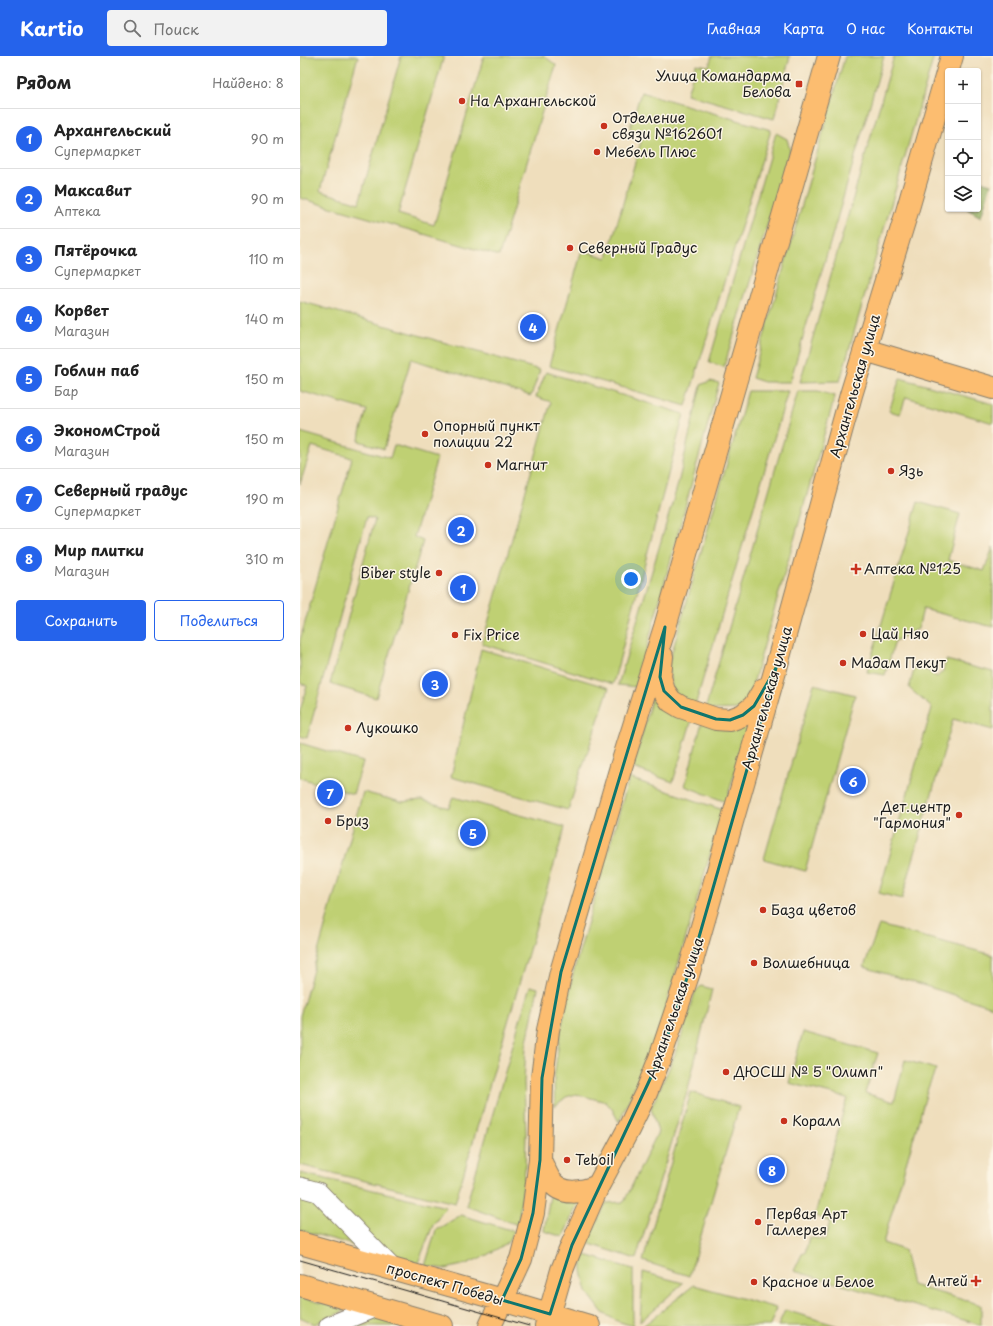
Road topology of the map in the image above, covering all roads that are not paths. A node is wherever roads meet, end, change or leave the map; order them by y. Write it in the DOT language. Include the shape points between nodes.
graph roads {
  1 [pos="829,56"];
  2 [pos="952,56"];
  3 [pos="865,350"];
  4 [pos="993,388"];
  5 [pos="665,626"];
  6 [pos="776,668"];
  7 [pos="540,1160"];
  8 [pos="598,1186"];
  9 [pos="300,1187"];
  10 [pos="300,1243"];
  11 [pos="393,1269"];
  12 [pos="300,1285"];
  13 [pos="502,1300"];
  14 [pos="376,1307"];
  15 [pos="548,1320"];
  16 [pos="329,1326"];
  17 [pos="442,1326"];
  18 [pos="490,1326"];
  19 [pos="589,1326"];
  1 -- 5 [label="main road"];
  2 -- 3 [label="main road, Архангельская улица"];
  3 -- 4 [label="main road"];
  3 -- 6 [label="main road, Архангельская улица"];
  5 -- 6 [label="main road" via="660,677 664,691 681,707 716,719 730,720 743,715 754,706"];
  5 -- 7 [label="main road" via="561,972 548,1030 542,1078"];
  6 -- 8 [label="main road, Архангельская улица" via="674,1018 646,1093"];
  7 -- 8 [label="main road" via="550,1180 566,1191 577,1192"];
  7 -- 13 [label="main road" via="529,1232 521,1259"];
  8 -- 15 [label="main road, Архангельская улица" via="562,1270"];
  9 -- 11 [label="street" via="318,1192"];
  10 -- 11 [label="main road, проспект Победы"];
  11 -- 13 [label="main road, проспект Победы"];
  12 -- 14 [label="main road"];
  13 -- 15 [label="main road, проспект Победы"];
  13 -- 18 [label="main road"];
  14 -- 16 [label="street"];
  14 -- 17 [label="main road"];
  15 -- 19 [label="main road, проспект Победы"];
}
